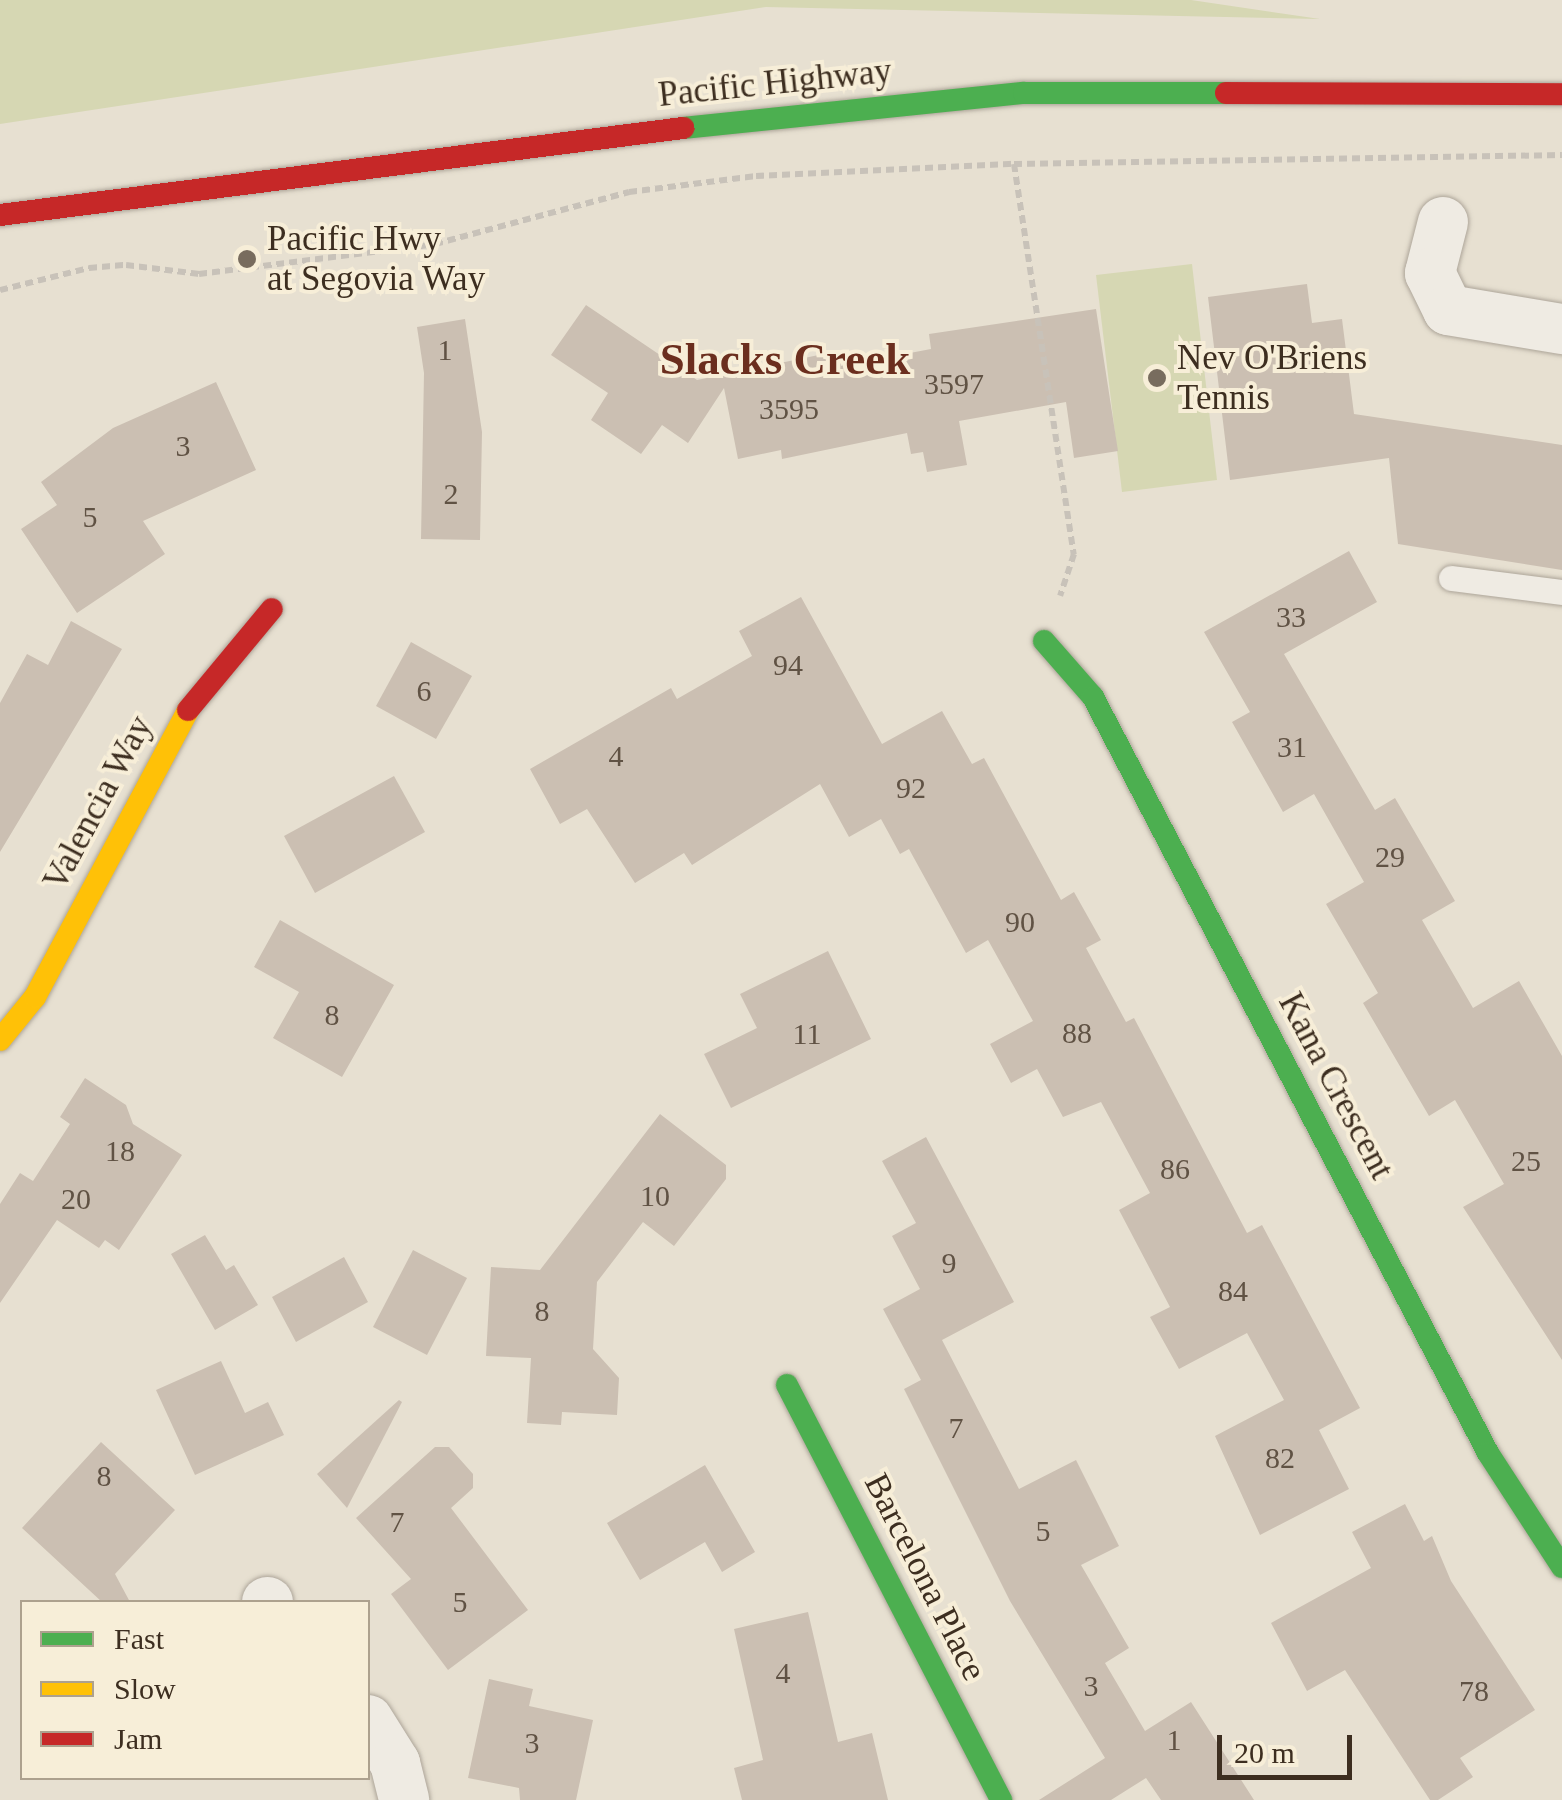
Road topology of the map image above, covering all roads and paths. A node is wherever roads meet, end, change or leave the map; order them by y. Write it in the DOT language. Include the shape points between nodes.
graph roads {
  1 [pos="1562,94"];
  2 [pos="1562,155"];
  3 [pos="1014,164"];
  4 [pos="0,215"];
  5 [pos="1443,222"];
  6 [pos="0,290"];
  7 [pos="1562,329"];
  8 [pos="1450,578"];
  9 [pos="1562,592"];
  10 [pos="272,608"];
  11 [pos="1044,642"];
  12 [pos="0,1040"];
  13 [pos="787,1386"];
  14 [pos="1562,1567"];
  15 [pos="370,1723"];
  16 [pos="404,1800"];
  17 [pos="1001,1800"];
  1 -- 4 [label="street, Pacific Highway" via="1024,93 813,112"];
  2 -- 3 [label="path"];
  3 -- 6 [label="path" via="756,176 629,192 435,244 199,274 126,264 88,268"];
  3 -- 11 [label="path" via="1074,554"];
  5 -- 7 [label="street" via="1430,273 1448,310"];
  8 -- 9 [label="lane"];
  10 -- 12 [label="street, Valencia Way" via="190,707 35,997"];
  11 -- 14 [label="street, Kana Crescent" via="1093,697 1488,1453"];
  13 -- 17 [label="street, Barcelona Place"];
  15 -- 16 [label="street" via="395,1763"];
}
